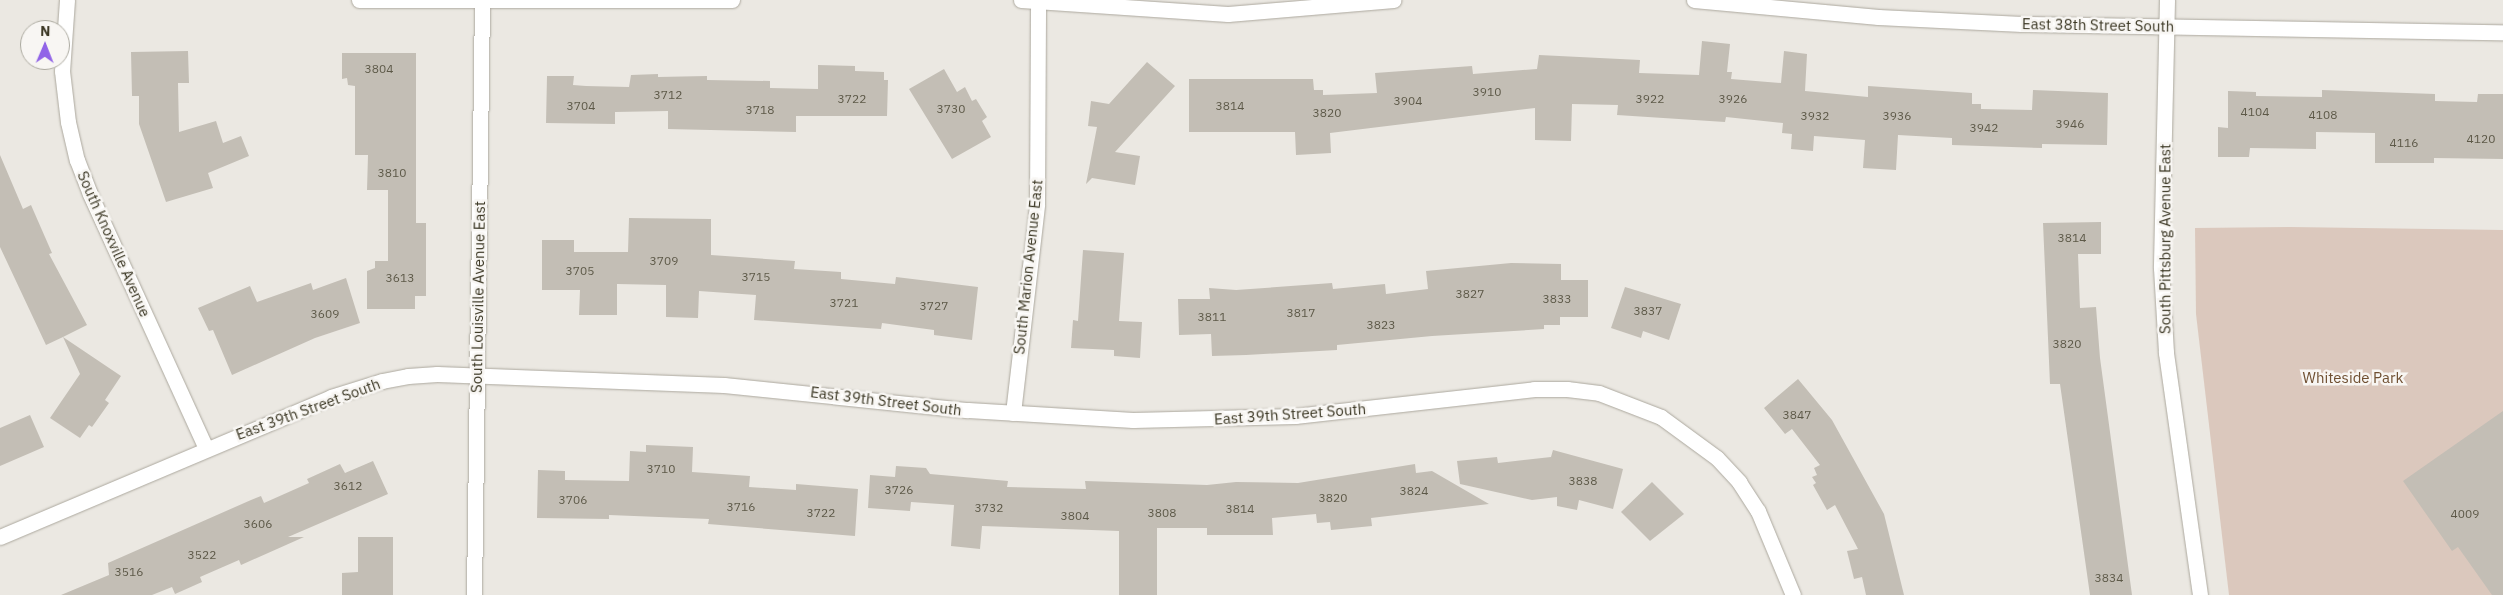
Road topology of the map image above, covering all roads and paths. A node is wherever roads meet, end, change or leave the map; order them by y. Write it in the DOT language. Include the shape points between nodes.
graph roads {
  1 [pos="66,0"];
  2 [pos="360,0"];
  3 [pos="732,0"];
  4 [pos="1020,0"];
  5 [pos="1392,0"];
  6 [pos="1694,0"];
  7 [pos="2166,0"];
  8 [pos="482,1"];
  9 [pos="1038,1"];
  10 [pos="1325,4"];
  11 [pos="2166,26"];
  12 [pos="2503,32"];
  13 [pos="476,377"];
  14 [pos="1013,413"];
  15 [pos="206,448"];
  16 [pos="0,538"];
  17 [pos="474,595"];
  18 [pos="1793,595"];
  19 [pos="2200,595"];
  1 -- 15 [label="street, South Knoxville Avenue" via="62,71 68,122 77,160"];
  2 -- 8 [label="street"];
  3 -- 8 [label="street"];
  4 -- 9 [label="street"];
  5 -- 10 [label="street"];
  6 -- 11 [label="street, East 38th Street South" via="1878,17"];
  7 -- 11 [label="street, South Pittsburg Avenue East"];
  8 -- 13 [label="street, South Louisville Avenue East"];
  9 -- 10 [label="street" via="1217,14"];
  9 -- 14 [label="street, South Marion Avenue East" via="1037,204"];
  11 -- 12 [label="street, East 38th Street South"];
  11 -- 19 [label="street, South Pittsburg Avenue East" via="2162,268 2166,353"];
  13 -- 14 [label="street, East 39th Street South" via="761,388"];
  13 -- 15 [label="street, East 39th Street South" via="437,374 382,381 331,397"];
  13 -- 17 [label="street, South Louisville Avenue East"];
  14 -- 18 [label="street, East 39th Street South" via="1133,420 1216,420 1295,416 1534,389 1598,393 1661,417 1717,458 1739,482 1758,511"];
  15 -- 16 [label="street, East 39th Street South"];
}
